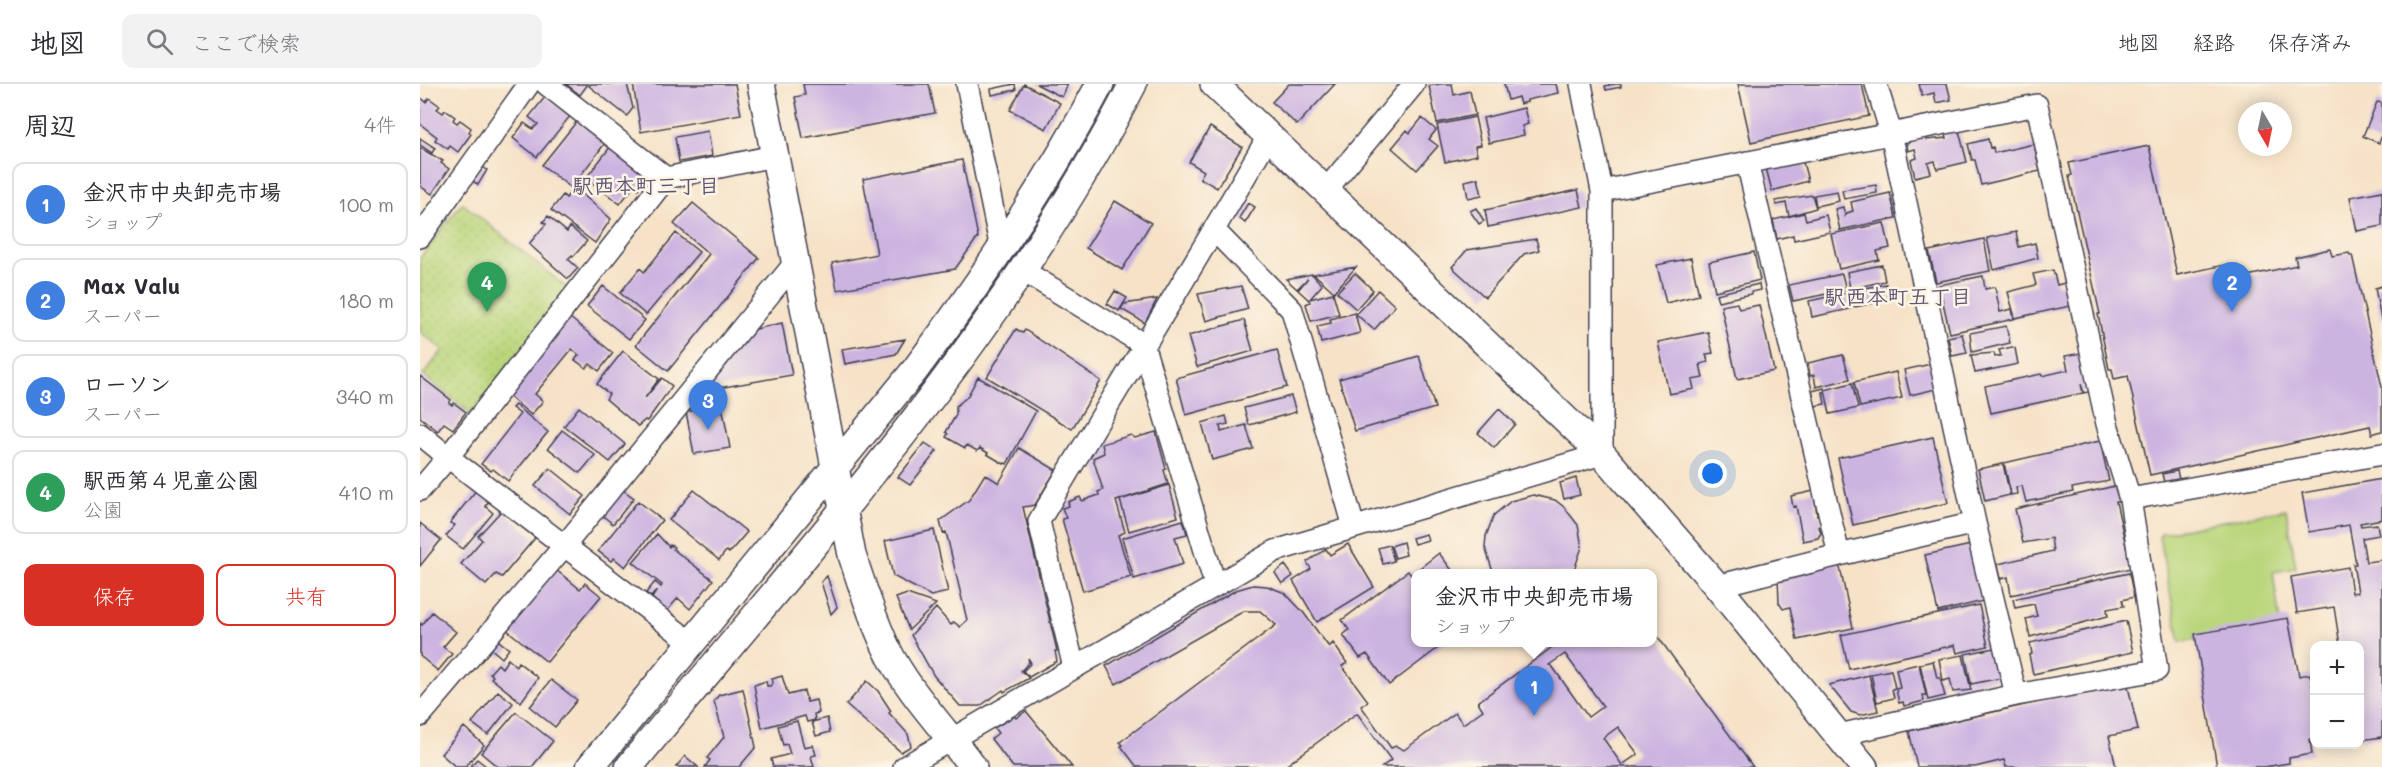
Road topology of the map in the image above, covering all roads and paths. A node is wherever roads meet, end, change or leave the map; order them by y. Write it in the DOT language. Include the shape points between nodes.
graph roads {
  1 [pos="529,84"];
  2 [pos="546,84"];
  3 [pos="761,84"];
  4 [pos="967,84"];
  5 [pos="1100,84"];
  6 [pos="1133,84"];
  7 [pos="1214,84"];
  8 [pos="1414,84"];
  9 [pos="1581,84"];
  10 [pos="1876,84"];
  11 [pos="1891,133"];
  12 [pos="1269,135"];
  13 [pos="774,156"];
  14 [pos="1747,162"];
  15 [pos="666,178"];
  16 [pos="1326,190"];
  17 [pos="1602,192"];
  18 [pos="1215,231"];
  19 [pos="420,237"];
  20 [pos="1001,249"];
  21 [pos="795,263"];
  22 [pos="1023,270"];
  23 [pos="1143,344"];
  24 [pos="420,434"];
  25 [pos="1602,454"];
  26 [pos="2382,454"];
  27 [pos="448,458"];
  28 [pos="835,468"];
  29 [pos="420,490"];
  30 [pos="2130,499"];
  31 [pos="843,508"];
  32 [pos="1975,524"];
  33 [pos="1354,527"];
  34 [pos="565,545"];
  35 [pos="1839,555"];
  36 [pos="1215,584"];
  37 [pos="1716,586"];
  38 [pos="692,643"];
  39 [pos="1074,668"];
  40 [pos="2016,695"];
  41 [pos="420,716"];
  42 [pos="1839,735"];
  43 [pos="951,739"];
  44 [pos="590,767"];
  45 [pos="629,767"];
  46 [pos="904,767"];
  47 [pos="973,767"];
  48 [pos="1864,767"];
  1 -- 19 [label="street"];
  2 -- 15 [label="street"];
  3 -- 13 [label="street"];
  4 -- 20 [label="street"];
  5 -- 20 [label="street"];
  6 -- 22 [label="street" via="1065,205"];
  7 -- 12 [label="street"];
  8 -- 16 [label="street"];
  9 -- 17 [label="street"];
  10 -- 11 [label="street"];
  11 -- 14 [label="street"];
  11 -- 30 [label="street" via="2037,105 2107,424"];
  11 -- 32 [label="street"];
  12 -- 16 [label="street"];
  12 -- 18 [label="street"];
  13 -- 15 [label="street"];
  13 -- 21 [label="street"];
  14 -- 17 [label="street"];
  14 -- 35 [label="street"];
  15 -- 27 [label="street"];
  16 -- 25 [label="street"];
  17 -- 25 [label="street"];
  18 -- 23 [label="street"];
  18 -- 33 [label="street" via="1292,310"];
  20 -- 28 [label="street" via="915,370"];
  21 -- 28 [label="street"];
  21 -- 34 [label="street"];
  22 -- 23 [label="street"];
  22 -- 31 [label="street" via="960,361"];
  23 -- 36 [label="street"];
  23 -- 39 [label="street" via="1039,521"];
  24 -- 27 [label="street"];
  25 -- 33 [label="street"];
  25 -- 37 [label="street"];
  26 -- 30 [label="street"];
  27 -- 29 [label="street"];
  27 -- 34 [label="street"];
  28 -- 31 [label="street"];
  28 -- 38 [label="street"];
  30 -- 40 [label="street" via="2157,670"];
  31 -- 43 [label="street" via="852,555 886,649"];
  31 -- 45 [label="street"];
  32 -- 35 [label="street"];
  32 -- 40 [label="street"];
  33 -- 36 [label="street" via="1275,551"];
  34 -- 38 [label="street"];
  34 -- 41 [label="street"];
  35 -- 37 [label="street"];
  36 -- 39 [label="street"];
  37 -- 42 [label="street"];
  38 -- 44 [label="street"];
  39 -- 43 [label="street"];
  40 -- 42 [label="street"];
  42 -- 48 [label="street"];
  43 -- 46 [label="street"];
  43 -- 47 [label="street"];
}
